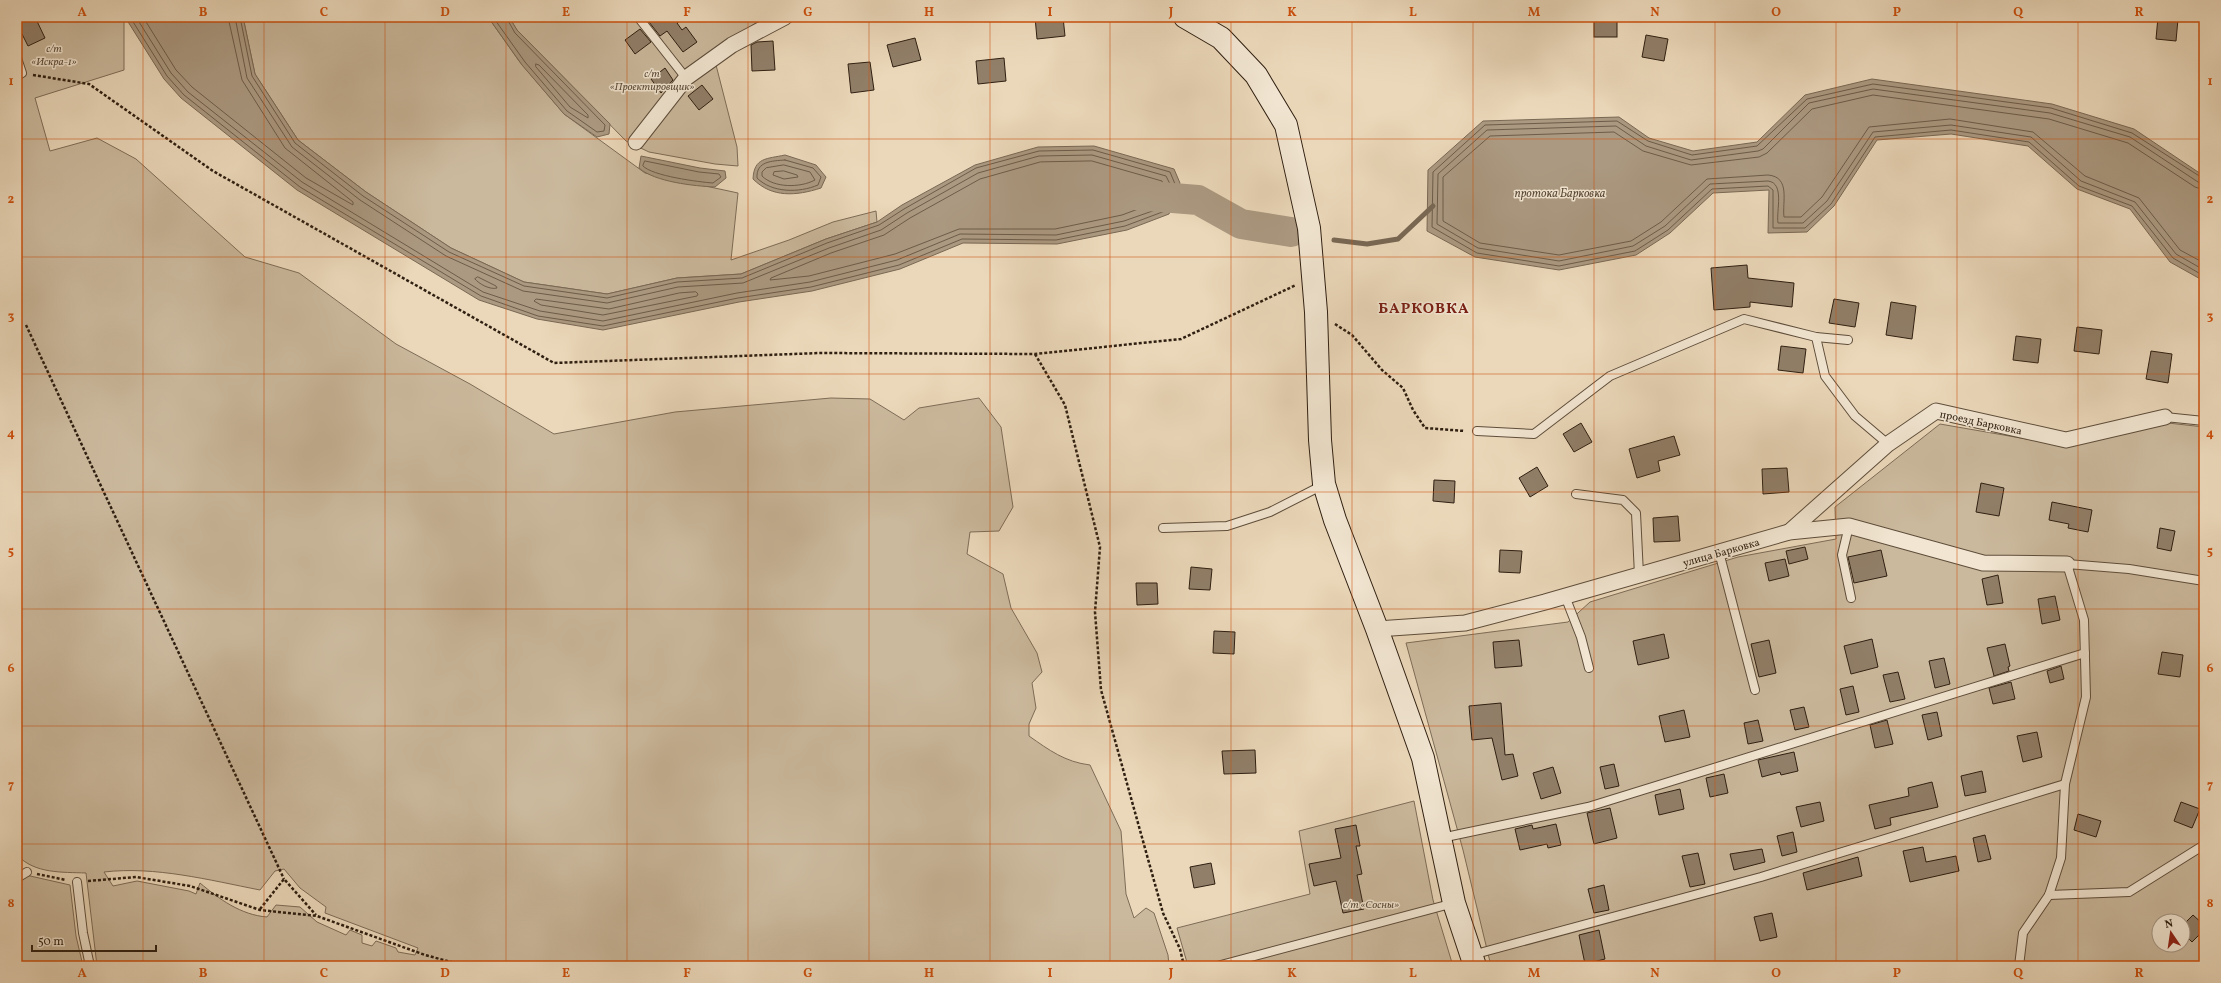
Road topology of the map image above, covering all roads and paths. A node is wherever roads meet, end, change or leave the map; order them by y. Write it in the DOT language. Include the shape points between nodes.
graph roads {
  1 [pos="638,17"];
  2 [pos="785,17"];
  3 [pos="1185,17"];
  4 [pos="17,58"];
  5 [pos="20,75"];
  6 [pos="686,78"];
  7 [pos="636,142"];
  8 [pos="1314,277"];
  9 [pos="1316,312"];
  10 [pos="26,325"];
  11 [pos="1816,337"];
  12 [pos="1848,340"];
  13 [pos="1035,354"];
  14 [pos="2165,417"];
  15 [pos="2204,421"];
  16 [pos="1477,431"];
  17 [pos="1888,444"];
  18 [pos="1324,484"];
  19 [pos="1576,494"];
  20 [pos="1849,526"];
  21 [pos="1163,528"];
  22 [pos="1789,532"];
  23 [pos="1719,552"];
  24 [pos="2067,564"];
  25 [pos="1639,575"];
  26 [pos="2204,581"];
  27 [pos="1565,596"];
  28 [pos="1851,598"];
  29 [pos="1377,629"];
  30 [pos="2085,653"];
  31 [pos="1589,668"];
  32 [pos="1755,690"];
  33 [pos="2065,784"];
  34 [pos="1441,838"];
  35 [pos="2204,845"];
  36 [pos="27,872"];
  37 [pos="17,878"];
  38 [pos="284,879"];
  39 [pos="77,882"];
  40 [pos="2049,895"];
  41 [pos="1454,903"];
  42 [pos="260,910"];
  43 [pos="317,916"];
  44 [pos="1473,961"];
  45 [pos="90,966"];
  46 [pos="466,966"];
  47 [pos="1184,966"];
  48 [pos="1217,966"];
  49 [pos="2018,966"];
  1 -- 6 [label="lane"];
  2 -- 6 [label="street" via="732,45"];
  3 -- 8 [label="main road" via="1221,38 1256,75 1286,125 1309,228"];
  4 -- 5 [label="lane"];
  5 -- 13 [label="path" via="89,84 213,171 554,363 820,353"];
  6 -- 7 [label="street"];
  8 -- 9 [label="main road"];
  8 -- 13 [label="path" via="1181,339"];
  9 -- 16 [label="path" via="1352,335 1382,370 1404,388 1413,410 1425,428"];
  9 -- 18 [label="main road"];
  10 -- 38 [label="path"];
  11 -- 12 [label="lane"];
  11 -- 16 [label="lane" via="1744,319 1610,376 1534,434"];
  11 -- 17 [label="lane" via="1825,376 1855,416"];
  13 -- 47 [label="path" via="1065,405 1100,547 1094,612 1101,690 1163,913 1180,949"];
  14 -- 15 [label="lane"];
  14 -- 17 [label="street, проезд Барковка" via="2066,440 1936,411"];
  17 -- 22 [label="street, проезд Барковка"];
  18 -- 21 [label="lane" via="1270,512 1227,526"];
  18 -- 29 [label="main road" via="1352,567"];
  19 -- 25 [label="lane" via="1623,500 1636,513"];
  20 -- 22 [label="street, улица Барковка"];
  20 -- 24 [label="street, улица Барковка" via="1983,563"];
  20 -- 28 [label="lane" via="1842,555"];
  22 -- 23 [label="street, улица Барковка"];
  23 -- 25 [label="street, улица Барковка"];
  23 -- 32 [label="lane"];
  24 -- 26 [label="lane" via="2129,569"];
  24 -- 30 [label="lane" via="2084,620"];
  25 -- 27 [label="street, улица Барковка"];
  27 -- 29 [label="street, улица Барковка" via="1465,622"];
  27 -- 31 [label="lane" via="1581,637"];
  29 -- 34 [label="main road" via="1423,758"];
  30 -- 33 [label="lane" via="2086,697"];
  30 -- 34 [label="lane" via="1588,807"];
  33 -- 40 [label="lane" via="2061,858"];
  33 -- 44 [label="lane" via="1761,877"];
  34 -- 41 [label="main road"];
  35 -- 40 [label="lane" via="2129,892"];
  36 -- 37 [label="lane"];
  36 -- 39 [label="path"];
  38 -- 42 [label="path"];
  38 -- 43 [label="path"];
  39 -- 42 [label="path" via="136,877 190,886"];
  39 -- 45 [label="lane"];
  40 -- 49 [label="lane" via="2023,934"];
  41 -- 44 [label="main road"];
  41 -- 48 [label="lane"];
  42 -- 43 [label="path"];
  43 -- 46 [label="path" via="425,955"];
}
